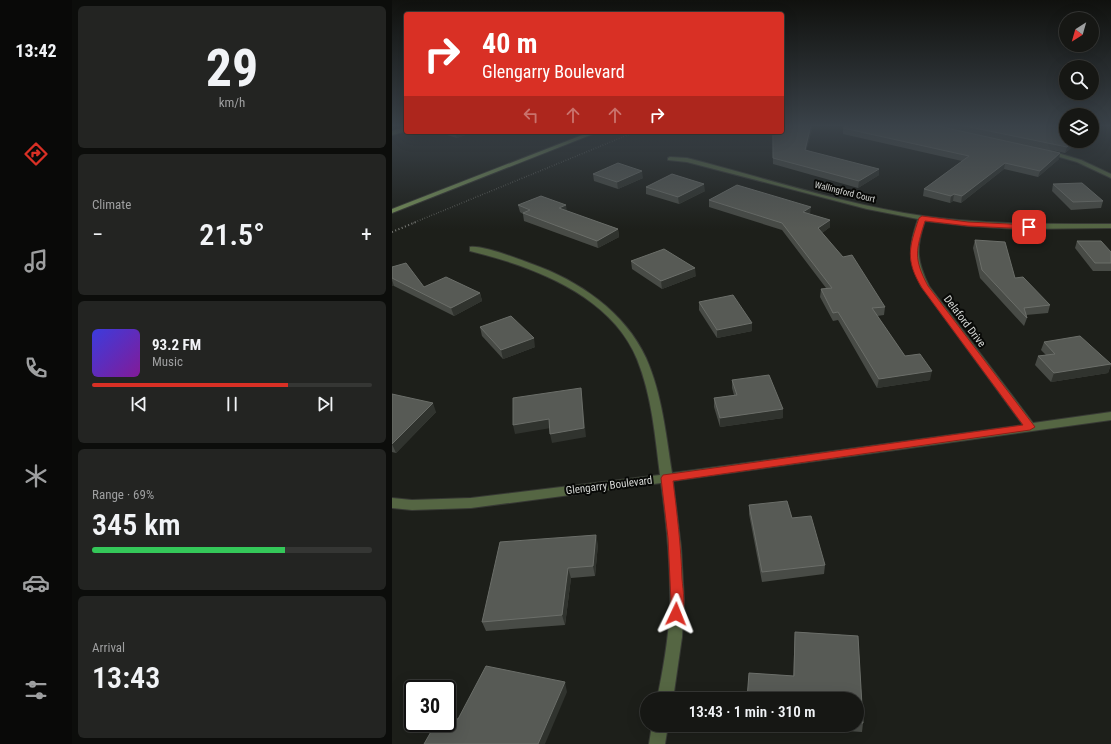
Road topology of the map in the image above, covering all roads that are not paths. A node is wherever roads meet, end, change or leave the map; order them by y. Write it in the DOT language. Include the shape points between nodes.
graph roads {
  1 [pos="524,160"];
  2 [pos="682,160"];
  3 [pos="1074,160"];
  4 [pos="1111,176"];
  5 [pos="392,211"];
  6 [pos="922,218"];
  7 [pos="1111,226"];
  8 [pos="473,249"];
  9 [pos="1111,416"];
  10 [pos="1030,427"];
  11 [pos="667,478"];
  12 [pos="392,503"];
  13 [pos="666,692"];
  14 [pos="659,732"];
  15 [pos="657,744"];
  1 -- 5 [label="main road"];
  2 -- 6 [label="street, Wallingford Court" via="869,208"];
  3 -- 4 [label="street"];
  6 -- 7 [label="street, Wallingford Court" via="1012,227"];
  6 -- 10 [label="street, Delaford Drive" via="913,247 918,274"];
  8 -- 11 [label="street" via="498,254 552,275 602,307 623,329 640,354 647,374 656,409"];
  9 -- 10 [label="street, Glengarry Boulevard"];
  10 -- 11 [label="street, Glengarry Boulevard"];
  11 -- 12 [label="street, Glengarry Boulevard" via="470,503"];
  11 -- 13 [label="street" via="674,538 677,601"];
  14 -- 15 [label="street"];
}
